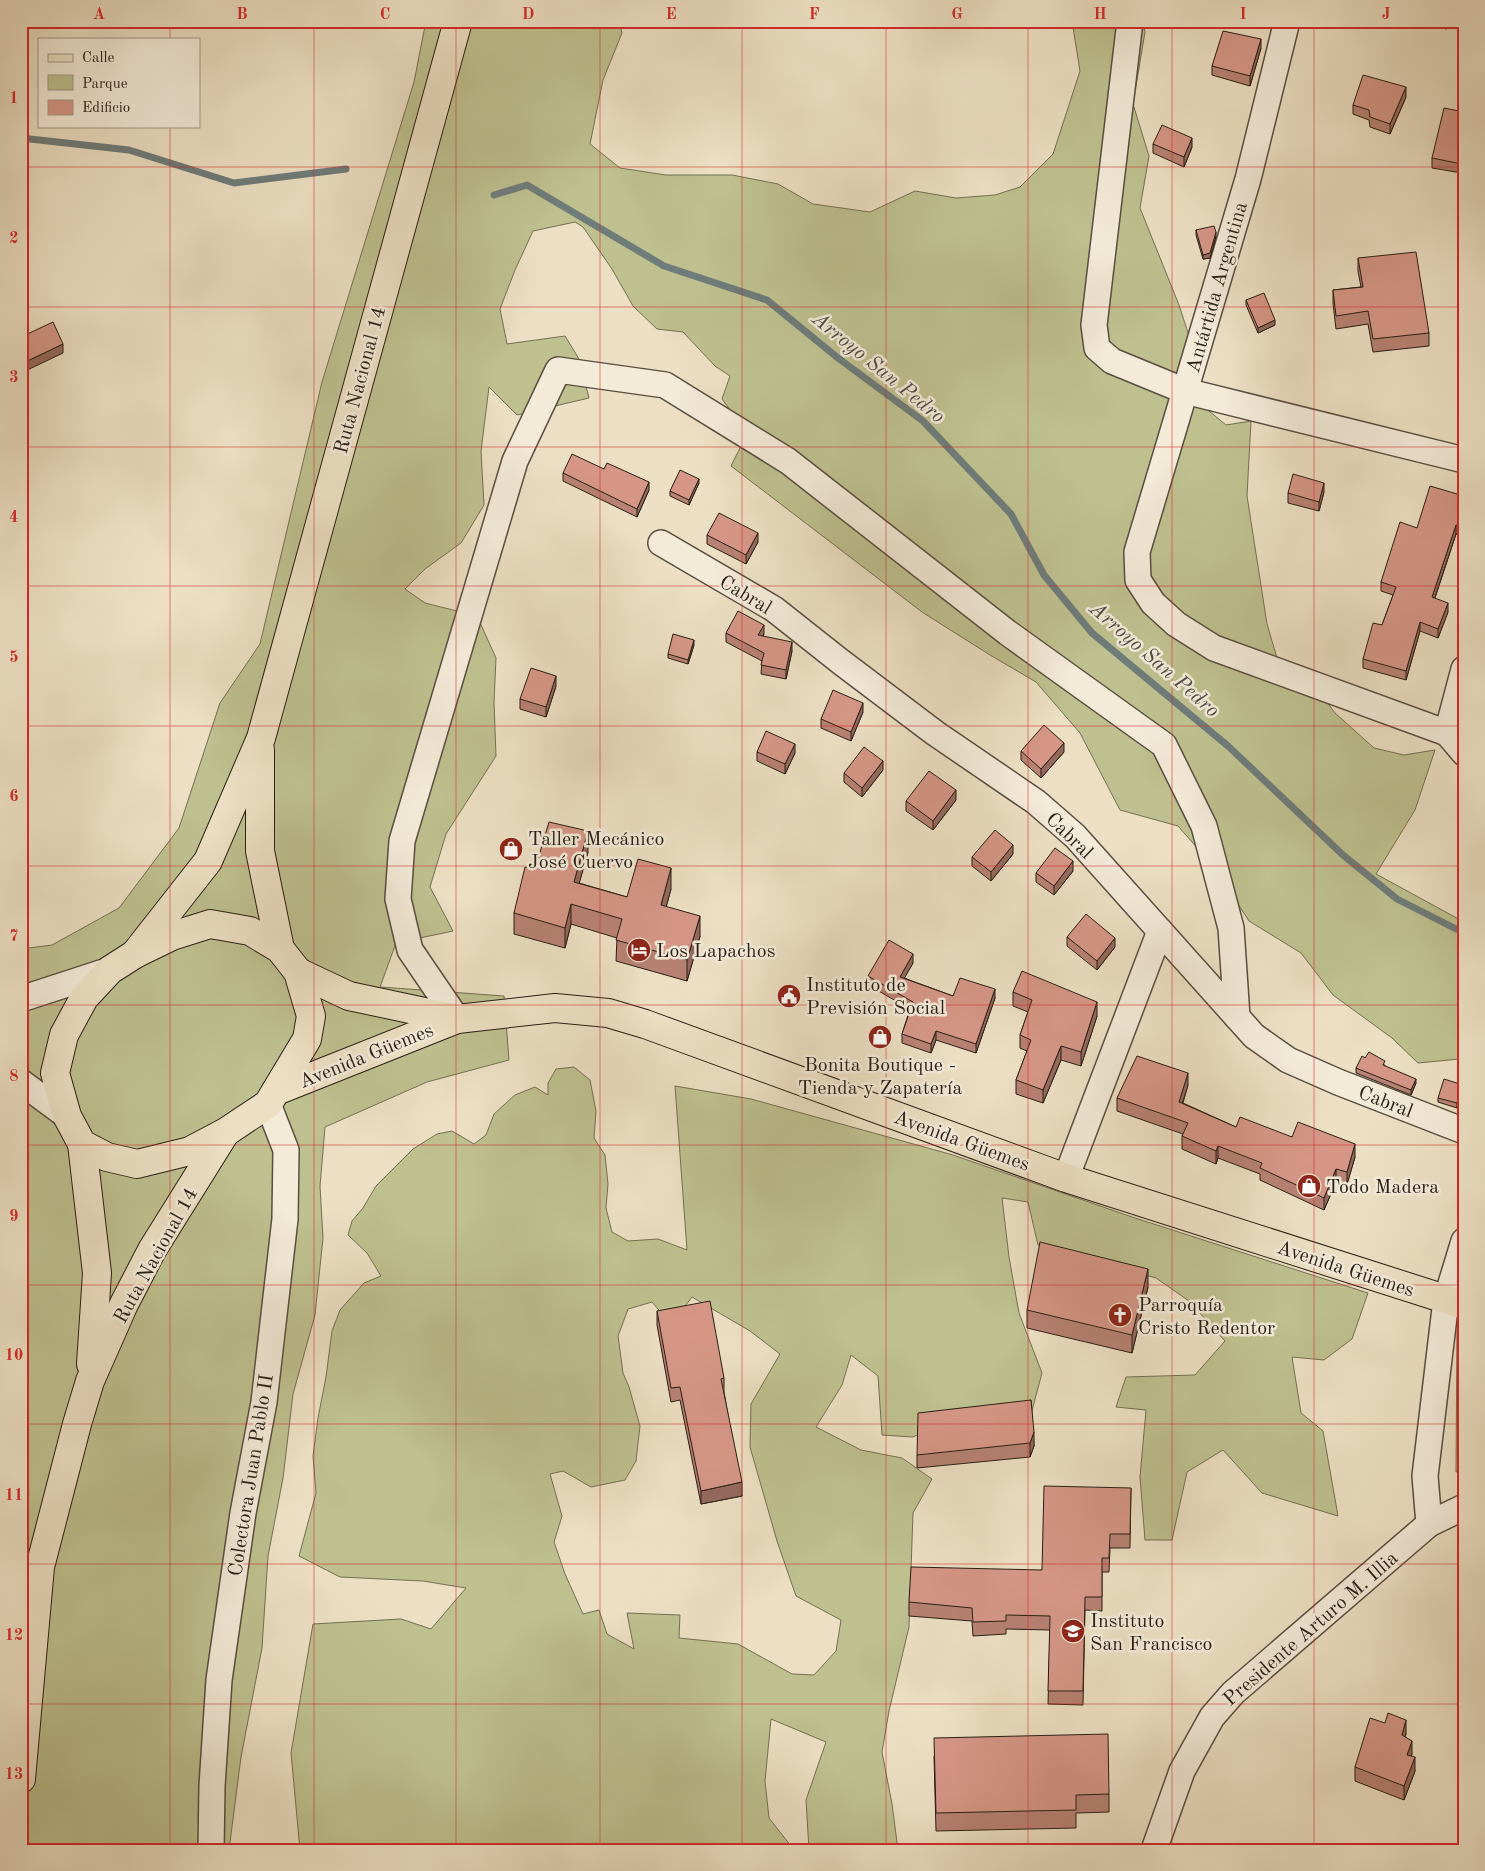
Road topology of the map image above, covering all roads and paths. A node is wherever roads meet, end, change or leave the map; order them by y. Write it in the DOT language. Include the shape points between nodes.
graph roads {
  1 [pos="458,21"];
  2 [pos="1130,21"];
  3 [pos="1286,21"];
  4 [pos="1185,391"];
  5 [pos="1464,460"];
  6 [pos="661,543"];
  7 [pos="1464,669"];
  8 [pos="1447,733"];
  9 [pos="260,738"];
  10 [pos="1464,753"];
  11 [pos="1160,931"];
  12 [pos="280,949"];
  13 [pos="135,954"];
  14 [pos="110,970"];
  15 [pos="298,972"];
  16 [pos="21,999"];
  17 [pos="1237,1017"];
  18 [pos="456,1019"];
  19 [pos="21,1082"];
  20 [pos="272,1097"];
  21 [pos="67,1116"];
  22 [pos="1464,1131"];
  23 [pos="226,1132"];
  24 [pos="82,1144"];
  25 [pos="1066,1178"];
  26 [pos="1464,1241"];
  27 [pos="1455,1303"];
  28 [pos="90,1381"];
  29 [pos="1464,1507"];
  30 [pos="1429,1524"];
  31 [pos="21,1779"];
  32 [pos="210,1850"];
  33 [pos="1154,1850"];
  1 -- 9 [label="main road, Ruta Nacional 14"];
  2 -- 4 [label="street" via="1094,325 1097,348 1112,361"];
  3 -- 4 [label="street, Antártida Argentina" via="1248,179"];
  4 -- 5 [label="street, Antártida Argentina"];
  4 -- 8 [label="street" via="1137,552 1138,580 1152,604 1214,648"];
  6 -- 11 [label="street, Cabral" via="774,610 935,733 1036,802 1075,836"];
  7 -- 8 [label="street"];
  8 -- 10 [label="street"];
  9 -- 12 [label="main road, Ruta Nacional 14" via="260,851"];
  9 -- 13 [label="main road, Ruta Nacional 14" via="208,861"];
  11 -- 17 [label="street, Cabral"];
  11 -- 25 [label="street"];
  12 -- 13 [label="main road" via="250,931 210,924 172,936"];
  12 -- 15 [label="main road"];
  13 -- 14 [label="main road"];
  14 -- 16 [label="street"];
  14 -- 21 [label="main road" via="84,998 64,1035 55,1073"];
  15 -- 18 [label="main road, Avenida Güemes" via="349,996"];
  15 -- 20 [label="main road" via="311,1016 307,1039"];
  17 -- 18 [label="street" via="1231,928 1204,826 1164,745 1008,633 788,461 665,385 558,370 515,461 402,841 398,899 410,950"];
  17 -- 22 [label="street, Cabral" via="1254,1036 1288,1060"];
  18 -- 20 [label="main road, Avenida Güemes"];
  18 -- 25 [label="main road, Avenida Güemes" via="554,1008 608,1013"];
  19 -- 21 [label="street"];
  20 -- 23 [label="main road"];
  20 -- 32 [label="street, Colectora Juan Pablo II" via="286,1150 284,1219 264,1402 242,1513 219,1680"];
  21 -- 24 [label="main road"];
  23 -- 24 [label="main road" via="190,1151 137,1164 107,1156"];
  23 -- 28 [label="main road, Ruta Nacional 14" via="152,1250"];
  24 -- 28 [label="main road, Ruta Nacional 14" via="97,1273"];
  25 -- 27 [label="main road, Avenida Güemes"];
  26 -- 27 [label="street"];
  27 -- 30 [label="street" via="1425,1476"];
  28 -- 31 [label="main road, Ruta Nacional 14" via="40,1567"];
  29 -- 30 [label="street, Presidente Arturo M. Illia"];
  30 -- 33 [label="street, Presidente Arturo M. Illia" via="1262,1667 1212,1717 1182,1771"];
}
